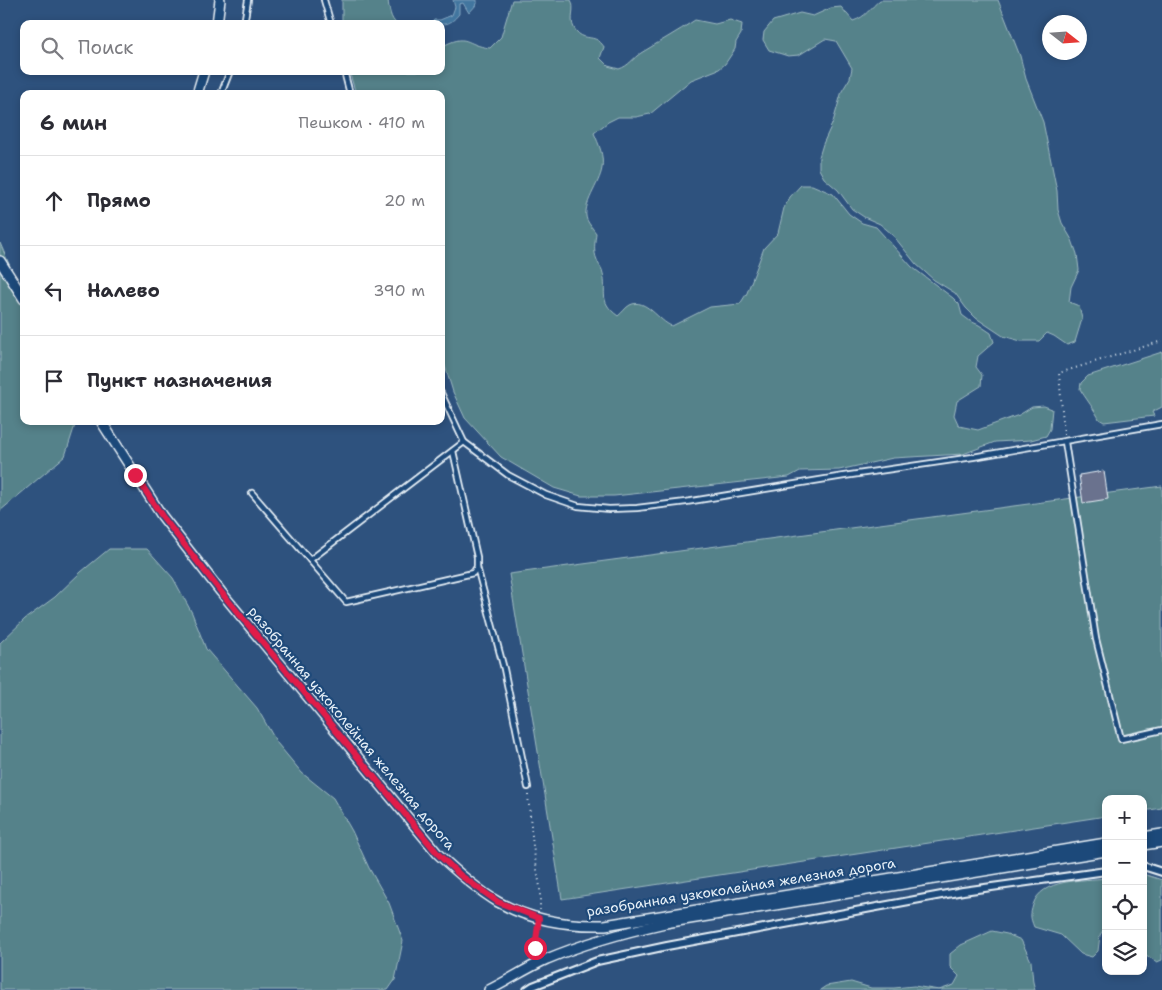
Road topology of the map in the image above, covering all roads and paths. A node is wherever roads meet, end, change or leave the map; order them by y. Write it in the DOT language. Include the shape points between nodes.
graph roads {
  1 [pos="220,0"];
  2 [pos="248,0"];
  3 [pos="324,0"];
  4 [pos="218,20"];
  5 [pos="245,20"];
  6 [pos="330,20"];
  7 [pos="203,75"];
  8 [pos="228,75"];
  9 [pos="345,75"];
  10 [pos="198,90"];
  11 [pos="223,90"];
  12 [pos="349,90"];
  13 [pos="0,261"];
  14 [pos="20,293"];
  15 [pos="1162,341"];
  16 [pos="445,402"];
  17 [pos="1162,424"];
  18 [pos="104,425"];
  19 [pos="464,442"];
  20 [pos="1065,442"];
  21 [pos="453,451"];
  22 [pos="252,493"];
  23 [pos="310,560"];
  24 [pos="477,568"];
  25 [pos="1162,730"];
  26 [pos="528,787"];
  27 [pos="1162,834"];
  28 [pos="1147,836"];
  29 [pos="1162,842"];
  30 [pos="1102,844"];
  31 [pos="1147,844"];
  32 [pos="1102,852"];
  33 [pos="1147,867"];
  34 [pos="1102,872"];
  35 [pos="1162,872"];
  36 [pos="539,918"];
  37 [pos="532,967"];
  38 [pos="490,990"];
  39 [pos="527,990"];
  1 -- 4 [label="street"];
  2 -- 5 [label="lane"];
  3 -- 6 [label="lane"];
  7 -- 10 [label="street"];
  8 -- 11 [label="lane"];
  9 -- 12 [label="lane"];
  13 -- 14 [label="street"];
  15 -- 20 [label="path" via="1060,373"];
  16 -- 19 [label="lane"];
  17 -- 20 [label="lane"];
  18 -- 36 [label="street, разобранная узкоколейная железная дорога" via="151,500 193,556 438,854 460,875 498,902"];
  19 -- 20 [label="lane" via="508,475 546,495 578,506 609,509 686,502"];
  19 -- 21 [label="lane"];
  20 -- 25 [label="lane" via="1096,639 1121,739"];
  21 -- 23 [label="lane"];
  21 -- 24 [label="lane"];
  22 -- 23 [label="lane"];
  23 -- 24 [label="lane" via="346,602 473,573"];
  24 -- 26 [label="lane" via="506,677"];
  26 -- 36 [label="path" via="540,887"];
  27 -- 28 [label="street"];
  29 -- 31 [label="street"];
  30 -- 36 [label="street, разобранная узкоколейная железная дорога" via="605,925 562,924"];
  32 -- 37 [label="street" via="665,923 615,935"];
  33 -- 35 [label="street"];
  34 -- 39 [label="street" via="963,891 667,946 597,961"];
  36 -- 37 [label="path"];
  37 -- 38 [label="street"];
}
